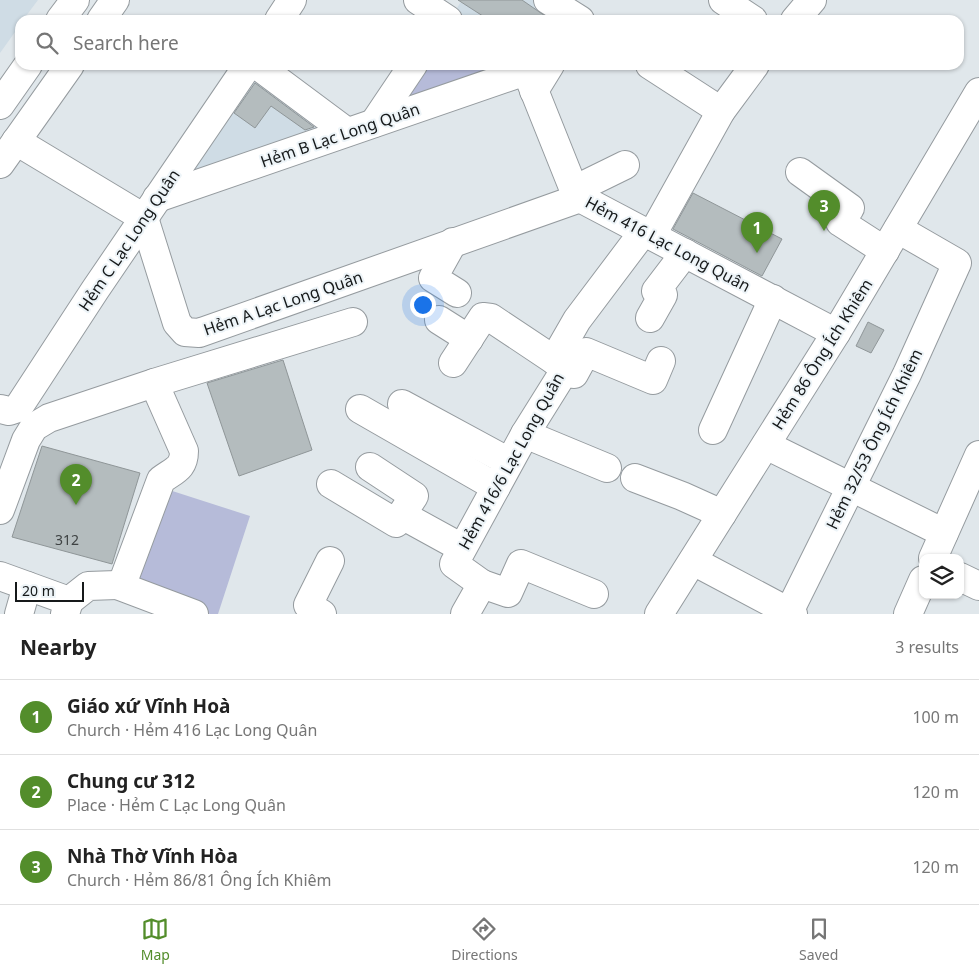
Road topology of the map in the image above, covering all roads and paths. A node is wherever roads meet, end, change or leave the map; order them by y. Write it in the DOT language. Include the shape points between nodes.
graph roads {
  1 [pos="75,0"];
  2 [pos="116,0"];
  3 [pos="292,0"];
  4 [pos="418,0"];
  5 [pos="548,0"];
  6 [pos="812,0"];
  7 [pos="448,14"];
  8 [pos="64,15"];
  9 [pos="105,15"];
  10 [pos="282,15"];
  11 [pos="570,15"];
  12 [pos="800,15"];
  13 [pos="24,70"];
  14 [pos="66,70"];
  15 [pos="245,70"];
  16 [pos="264,70"];
  17 [pos="410,70"];
  18 [pos="538,70"];
  19 [pos="658,70"];
  20 [pos="751,70"];
  21 [pos="523,76"];
  22 [pos="979,92"];
  23 [pos="0,105"];
  24 [pos="721,110"];
  25 [pos="374,123"];
  26 [pos="348,132"];
  27 [pos="16,142"];
  28 [pos="0,164"];
  29 [pos="625,165"];
  30 [pos="800,172"];
  31 [pos="577,194"];
  32 [pos="151,208"];
  33 [pos="648,233"];
  34 [pos="891,240"];
  35 [pos="453,242"];
  36 [pos="685,253"];
  37 [pos="457,293"];
  38 [pos="773,299"];
  39 [pos="650,318"];
  40 [pos="439,320"];
  41 [pos="353,322"];
  42 [pos="836,333"];
  43 [pos="469,338"];
  44 [pos="661,361"];
  45 [pos="454,363"];
  46 [pos="560,365"];
  47 [pos="154,384"];
  48 [pos="402,404"];
  49 [pos="360,409"];
  50 [pos="4,410"];
  51 [pos="713,430"];
  52 [pos="525,434"];
  53 [pos="766,445"];
  54 [pos="979,455"];
  55 [pos="510,462"];
  56 [pos="370,467"];
  57 [pos="606,468"];
  58 [pos="635,478"];
  59 [pos="331,484"];
  60 [pos="496,487"];
  61 [pos="851,487"];
  62 [pos="0,510"];
  63 [pos="722,514"];
  64 [pos="402,515"];
  65 [pos="944,533"];
  66 [pos="462,548"];
  67 [pos="935,554"];
  68 [pos="330,560"];
  69 [pos="693,561"];
  70 [pos="0,576"];
  71 [pos="964,579"];
  72 [pos="482,584"];
  73 [pos="27,586"];
  74 [pos="117,586"];
  75 [pos="979,586"];
  76 [pos="919,589"];
  77 [pos="594,594"];
  78 [pos="67,608"];
  79 [pos="790,613"];
  80 [pos="19,614"];
  81 [pos="194,614"];
  82 [pos="322,614"];
  83 [pos="465,614"];
  84 [pos="659,614"];
  85 [pos="908,614"];
  1 -- 8 [label="street"];
  2 -- 9 [label="street"];
  3 -- 10 [label="street"];
  4 -- 7 [label="street"];
  5 -- 11 [label="street"];
  6 -- 12 [label="street"];
  13 -- 23 [label="street"];
  14 -- 27 [label="street"];
  15 -- 32 [label="street, Hẻm C Lạc Long Quân"];
  16 -- 26 [label="street"];
  17 -- 25 [label="street"];
  18 -- 21 [label="street"];
  19 -- 24 [label="street"];
  20 -- 24 [label="street, Hẻm 416/6 Lạc Long Quân"];
  21 -- 25 [label="street, Hẻm B Lạc Long Quân"];
  21 -- 31 [label="street, Hẻm 416 Lạc Long Quân"];
  22 -- 34 [label="street, Hẻm 86 Ông Ích Khiêm"];
  24 -- 33 [label="street, Hẻm 416/6 Lạc Long Quân"];
  25 -- 26 [label="street, Hẻm B Lạc Long Quân"];
  26 -- 32 [label="street, Hẻm B Lạc Long Quân"];
  27 -- 28 [label="street"];
  27 -- 32 [label="street"];
  29 -- 31 [label="street, Hẻm A Lạc Long Quân"];
  30 -- 34 [label="street" via="850,208 840,222"];
  31 -- 33 [label="street, Hẻm 416 Lạc Long Quân"];
  31 -- 35 [label="street, Hẻm A Lạc Long Quân"];
  32 -- 35 [label="street, Hẻm A Lạc Long Quân" via="177,323 185,332 199,332"];
  32 -- 50 [label="street, Hẻm C Lạc Long Quân" via="18,408"];
  33 -- 36 [label="street, Hẻm 416 Lạc Long Quân"];
  33 -- 46 [label="street, Hẻm 416/6 Lạc Long Quân" via="577,320"];
  34 -- 42 [label="street, Hẻm 86 Ông Ích Khiêm"];
  34 -- 61 [label="street, Hẻm 32/53 Ông Ích Khiêm" via="957,263"];
  35 -- 37 [label="street" via="433,278"];
  36 -- 38 [label="street, Hẻm 416 Lạc Long Quân"];
  36 -- 39 [label="street" via="656,291 662,295"];
  38 -- 42 [label="street, Hẻm 416 Lạc Long Quân"];
  38 -- 51 [label="street"];
  40 -- 43 [label="street"];
  41 -- 47 [label="street"];
  42 -- 53 [label="street, Hẻm 86 Ông Ích Khiêm"];
  43 -- 45 [label="street"];
  43 -- 46 [label="street" via="483,317 491,318"];
  44 -- 46 [label="street" via="653,380 586,352 574,374"];
  46 -- 52 [label="street, Hẻm 416/6 Lạc Long Quân"];
  47 -- 62 [label="street" via="49,418 34,427"];
  47 -- 74 [label="street" via="184,451 184,459 176,470 161,480 124,579"];
  48 -- 55 [label="street"];
  49 -- 60 [label="street"];
  52 -- 55 [label="street, Hẻm 416/6 Lạc Long Quân"];
  52 -- 57 [label="street"];
  53 -- 61 [label="street"];
  53 -- 63 [label="street, Hẻm 86 Ông Ích Khiêm"];
  54 -- 65 [label="street"];
  55 -- 60 [label="street, Hẻm 416/6 Lạc Long Quân"];
  56 -- 64 [label="street" via="414,496"];
  58 -- 63 [label="street"];
  59 -- 64 [label="street" via="396,523"];
  60 -- 66 [label="street, Hẻm 416/6 Lạc Long Quân"];
  61 -- 65 [label="street"];
  61 -- 79 [label="street, Hẻm 32/53 Ông Ích Khiêm"];
  63 -- 69 [label="street, Hẻm 86 Ông Ích Khiêm"];
  64 -- 66 [label="street"];
  65 -- 67 [label="street"];
  66 -- 72 [label="street, Hẻm 416/6 Lạc Long Quân" via="454,564"];
  68 -- 82 [label="street" via="308,606"];
  69 -- 79 [label="street"];
  69 -- 84 [label="street, Hẻm 86 Ông Ích Khiêm"];
  70 -- 73 [label="street"];
  71 -- 75 [label="street"];
  72 -- 77 [label="street" via="508,593 521,564"];
  72 -- 83 [label="street"];
  73 -- 78 [label="street"];
  73 -- 80 [label="street"];
  74 -- 78 [label="street" via="88,586"];
  74 -- 81 [label="street"];
  76 -- 85 [label="street"];
}
